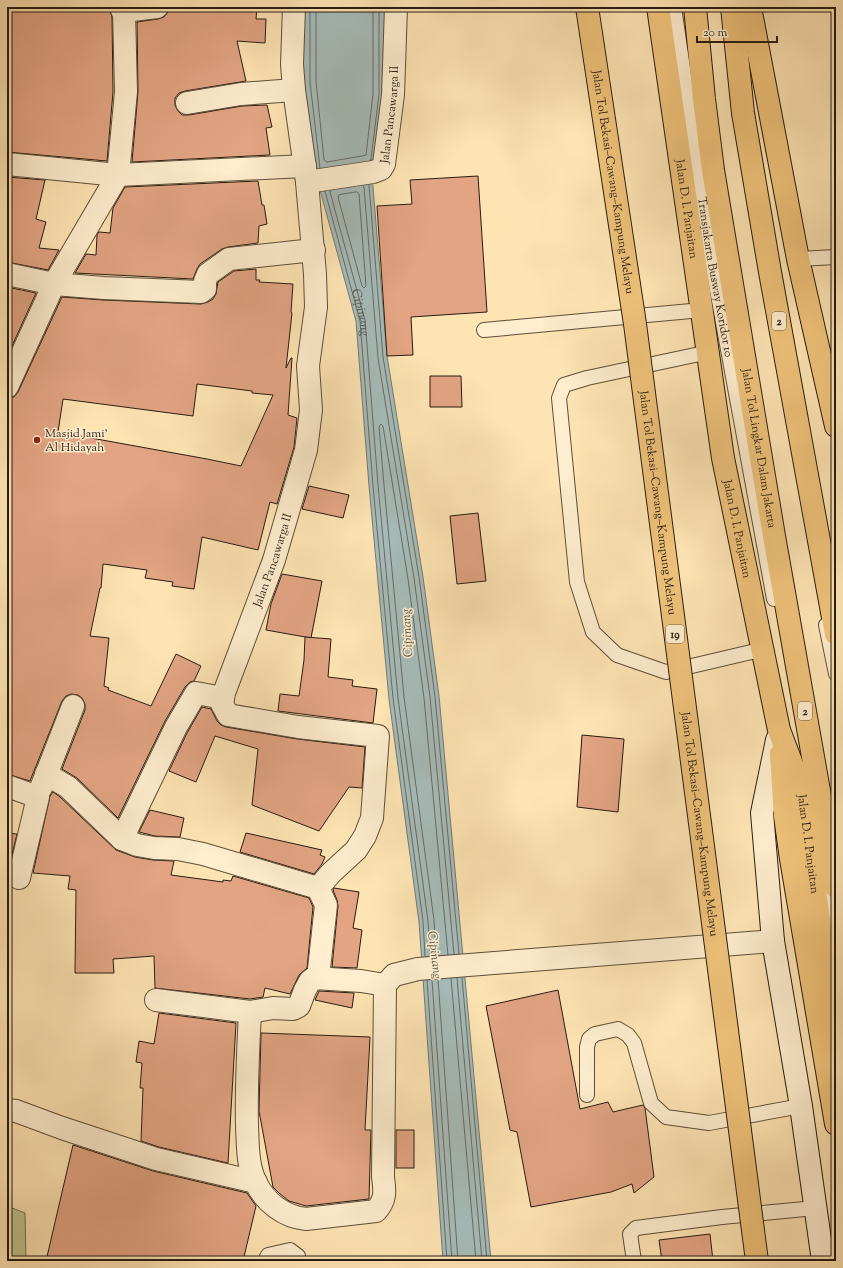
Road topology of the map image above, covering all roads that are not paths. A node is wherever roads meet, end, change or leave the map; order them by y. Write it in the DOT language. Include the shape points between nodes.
graph roads {
  1 [pos="157,7"];
  2 [pos="294,7"];
  3 [pos="396,7"];
  4 [pos="587,7"];
  5 [pos="658,7"];
  6 [pos="674,7"];
  7 [pos="695,7"];
  8 [pos="724,7"];
  9 [pos="732,7"];
  10 [pos="750,7"];
  11 [pos="122,9"];
  12 [pos="294,90"];
  13 [pos="188,103"];
  14 [pos="7,164"];
  15 [pos="118,175"];
  16 [pos="310,176"];
  17 [pos="314,250"];
  18 [pos="836,257"];
  19 [pos="798,259"];
  20 [pos="7,274"];
  21 [pos="54,284"];
  22 [pos="702,310"];
  23 [pos="484,330"];
  24 [pos="709,352"];
  25 [pos="7,387"];
  26 [pos="836,426"];
  27 [pos="836,634"];
  28 [pos="764,649"];
  29 [pos="836,674"];
  30 [pos="223,698"];
  31 [pos="73,706"];
  32 [pos="779,730"];
  33 [pos="46,774"];
  34 [pos="7,786"];
  35 [pos="38,797"];
  36 [pos="122,839"];
  37 [pos="19,878"];
  38 [pos="836,887"];
  39 [pos="318,888"];
  40 [pos="773,941"];
  41 [pos="836,948"];
  42 [pos="318,978"];
  43 [pos="385,985"];
  44 [pos="156,1000"];
  45 [pos="250,1012"];
  46 [pos="836,1045"];
  47 [pos="587,1094"];
  48 [pos="802,1106"];
  49 [pos="7,1110"];
  50 [pos="836,1124"];
  51 [pos="256,1182"];
  52 [pos="815,1208"];
  53 [pos="299,1258"];
  54 [pos="265,1261"];
  55 [pos="634,1261"];
  56 [pos="757,1261"];
  57 [pos="823,1261"];
  1 -- 11 [label="street"];
  2 -- 12 [label="street, Jalan Pancawarga II"];
  3 -- 16 [label="street, Jalan Pancawarga II" via="392,95 384,164 373,172"];
  4 -- 56 [label="highway, Jalan Tol Bekasi–Cawang–Kampung Melayu / 19, bridge" via="635,324"];
  5 -- 22 [label="highway, Jalan D. I. Panjaitan"];
  6 -- 41 [label="lane, Transjakarta Busway Koridor 10" via="710,252 800,736"];
  7 -- 38 [label="highway, Jalan Tol Lingkar Dalam Jakarta / 2" via="713,170"];
  8 -- 29 [label="lane" via="757,262"];
  9 -- 27 [label="highway, 2" via="745,128"];
  10 -- 19 [label="highway"];
  11 -- 15 [label="street" via="126,92"];
  12 -- 13 [label="street" via="242,94"];
  12 -- 16 [label="street, Jalan Pancawarga II"];
  14 -- 15 [label="street"];
  15 -- 16 [label="street"];
  15 -- 21 [label="street"];
  16 -- 17 [label="street, Jalan Pancawarga II"];
  17 -- 21 [label="street" via="229,259 208,274 205,290 201,292"];
  17 -- 30 [label="street, Jalan Pancawarga II" via="316,307 308,366 311,410 306,450 274,560"];
  18 -- 19 [label="lane"];
  19 -- 26 [label="highway"];
  20 -- 21 [label="street"];
  21 -- 25 [label="street"];
  22 -- 23 [label="lane"];
  22 -- 24 [label="highway, Jalan D. I. Panjaitan"];
  24 -- 28 [label="highway, Jalan D. I. Panjaitan" via="723,458"];
  24 -- 28 [label="lane" via="564,385 559,398 577,582 593,632 618,655 666,672"];
  28 -- 32 [label="highway, Jalan D. I. Panjaitan"];
  30 -- 36 [label="street" via="196,693 176,727"];
  30 -- 39 [label="street" via="222,704 228,715 298,727 378,736 372,818 365,836 356,850"];
  31 -- 33 [label="street"];
  32 -- 40 [label="street" via="762,813"];
  32 -- 46 [label="highway, Jalan D. I. Panjaitan" via="801,788"];
  32 -- 50 [label="highway" via="791,859"];
  33 -- 35 [label="street"];
  33 -- 36 [label="street" via="68,787"];
  34 -- 35 [label="street"];
  35 -- 37 [label="street"];
  36 -- 39 [label="street" via="154,848 203,854"];
  39 -- 42 [label="street" via="326,905"];
  40 -- 43 [label="street" via="418,969 394,975"];
  40 -- 48 [label="street"];
  42 -- 43 [label="street"];
  42 -- 45 [label="street" via="310,981 299,1006 294,1009 273,1008"];
  43 -- 51 [label="street" via="383,1177 386,1194 382,1205 376,1211 298,1218 284,1213 265,1198"];
  44 -- 45 [label="street"];
  45 -- 51 [label="street" via="246,1092 248,1157"];
  47 -- 48 [label="lane" via="589,1039 595,1034 618,1029 628,1035 634,1043 651,1104 666,1117 709,1123"];
  48 -- 52 [label="street"];
  49 -- 51 [label="street" via="156,1159"];
  52 -- 55 [label="lane" via="636,1228 630,1234"];
  52 -- 57 [label="street"];
  53 -- 54 [label="lane" via="290,1250 268,1255"];
}
